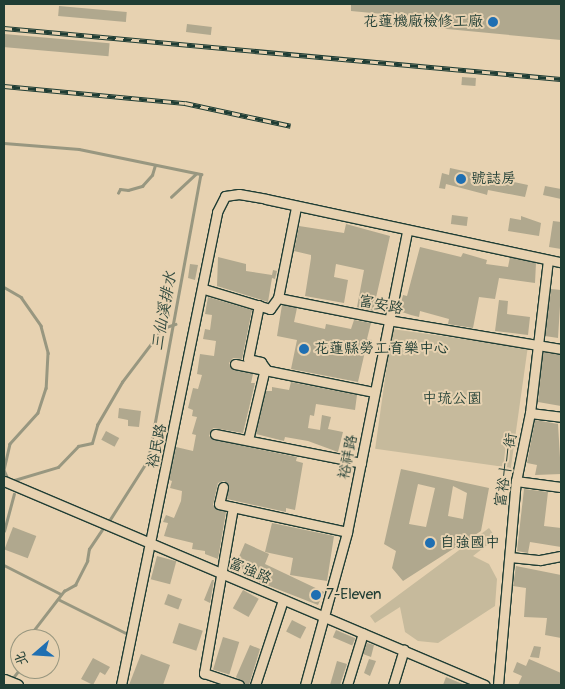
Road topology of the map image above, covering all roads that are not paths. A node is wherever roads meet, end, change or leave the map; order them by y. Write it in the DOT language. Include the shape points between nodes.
graph roads {
  1 [pos="296,207"];
  2 [pos="407,231"];
  3 [pos="548,260"];
  4 [pos="561,262"];
  5 [pos="204,289"];
  6 [pos="278,298"];
  7 [pos="259,306"];
  8 [pos="388,320"];
  9 [pos="537,346"];
  10 [pos="561,349"];
  11 [pos="235,364"];
  12 [pos="264,368"];
  13 [pos="374,392"];
  14 [pos="530,413"];
  15 [pos="561,416"];
  16 [pos="215,434"];
  17 [pos="248,440"];
  18 [pos="360,463"];
  19 [pos="4,481"];
  20 [pos="516,481"];
  21 [pos="223,487"];
  22 [pos="561,487"];
  23 [pos="233,507"];
  24 [pos="347,532"];
  25 [pos="151,543"];
  26 [pos="561,556"];
  27 [pos="510,557"];
  28 [pos="223,575"];
  29 [pos="283,600"];
  30 [pos="326,618"];
  31 [pos="363,634"];
  32 [pos="404,650"];
  33 [pos="4,680"];
  34 [pos="396,684"];
  35 [pos="17,685"];
  36 [pos="121,685"];
  37 [pos="239,685"];
  38 [pos="255,685"];
  39 [pos="305,685"];
  40 [pos="347,685"];
  41 [pos="486,685"];
  42 [pos="498,685"];
  1 -- 2 [label="street"];
  1 -- 5 [label="street, 裕民路" via="239,194 225,196 217,212"];
  1 -- 6 [label="street"];
  2 -- 3 [label="street"];
  2 -- 8 [label="street, 裕祥路"];
  3 -- 4 [label="street"];
  3 -- 9 [label="street, 富裕十一街"];
  5 -- 7 [label="street"];
  5 -- 25 [label="street, 裕民路"];
  6 -- 7 [label="street" via="270,309"];
  6 -- 8 [label="street, 富安路"];
  7 -- 12 [label="street" via="248,359 261,362"];
  8 -- 9 [label="street, 富安路"];
  8 -- 13 [label="street, 裕祥路"];
  9 -- 10 [label="street, 富安路"];
  9 -- 14 [label="street, 富裕十一街"];
  11 -- 12 [label="street"];
  12 -- 13 [label="street"];
  12 -- 17 [label="street"];
  13 -- 18 [label="street, 裕祥路"];
  14 -- 15 [label="street"];
  14 -- 20 [label="street, 富裕十一街"];
  16 -- 17 [label="street"];
  17 -- 18 [label="street"];
  18 -- 24 [label="street, 裕祥路"];
  19 -- 25 [label="street, 富強路"];
  20 -- 22 [label="street"];
  20 -- 27 [label="street, 富裕十一街"];
  21 -- 23 [label="street" via="219,504"];
  23 -- 24 [label="street"];
  23 -- 28 [label="street"];
  24 -- 30 [label="street, 裕祥路"];
  25 -- 28 [label="street, 富強路"];
  25 -- 36 [label="street, 裕民路"];
  26 -- 27 [label="street" via="540,560"];
  27 -- 42 [label="street, 富裕十一街"];
  28 -- 29 [label="street, 富強路"];
  28 -- 37 [label="street" via="204,673"];
  29 -- 30 [label="street, 富強路"];
  29 -- 38 [label="street"];
  30 -- 31 [label="street, 富強路"];
  30 -- 39 [label="street, 裕祥路"];
  31 -- 32 [label="street, 富強路"];
  31 -- 40 [label="street"];
  32 -- 34 [label="street"];
  32 -- 41 [label="street, 富強路"];
  33 -- 35 [label="street"];
}
